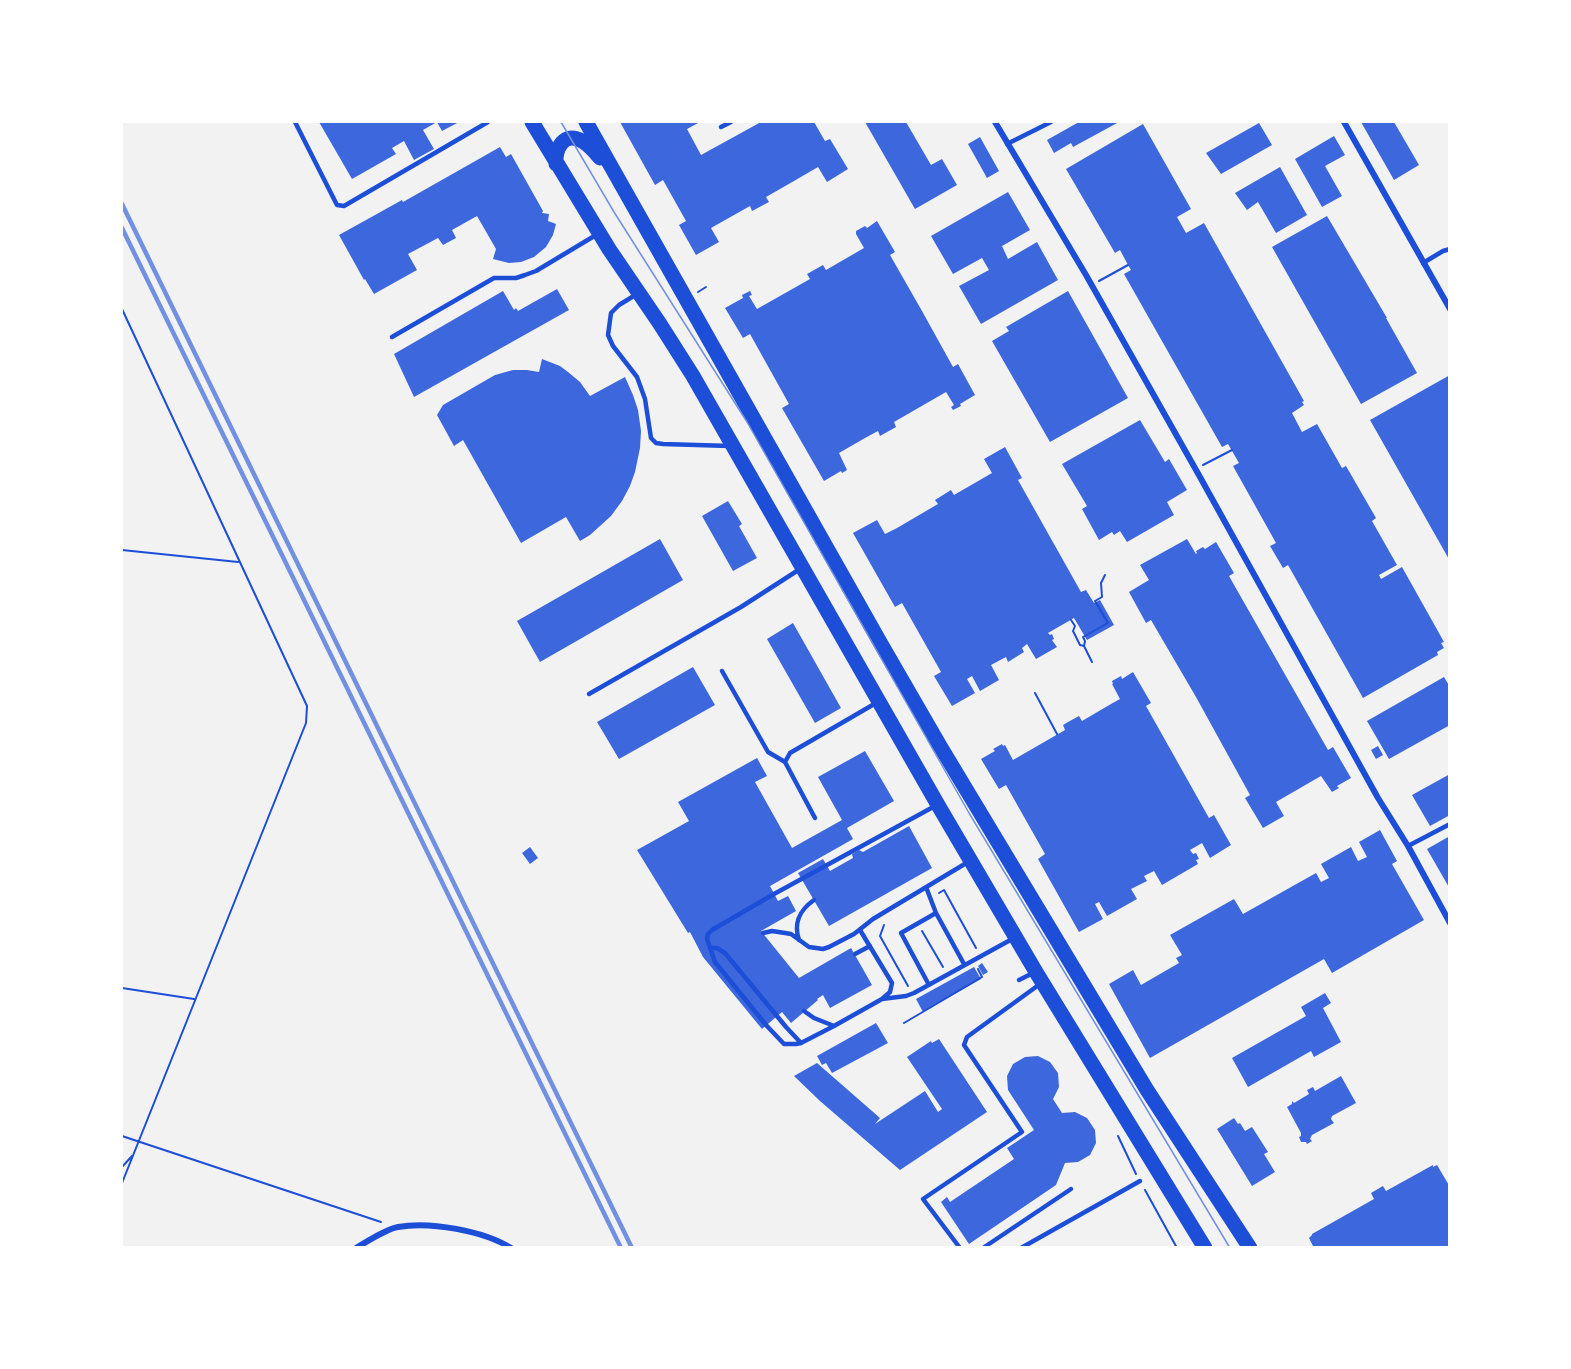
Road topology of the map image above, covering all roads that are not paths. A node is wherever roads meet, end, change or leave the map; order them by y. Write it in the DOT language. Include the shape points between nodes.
graph roads {
  1 [pos="295,122"];
  2 [pos="488,122"];
  3 [pos="532,122"];
  4 [pos="586,122"];
  5 [pos="731,122"];
  6 [pos="995,122"];
  7 [pos="1052,122"];
  8 [pos="1344,122"];
  9 [pos="721,127"];
  10 [pos="1007,144"];
  11 [pos="556,164"];
  12 [pos="615,173"];
  13 [pos="599,234"];
  14 [pos="1449,249"];
  15 [pos="1423,262"];
  16 [pos="639,293"];
  17 [pos="1449,309"];
  18 [pos="392,337"];
  19 [pos="732,446"];
  20 [pos="802,567"];
  21 [pos="722,671"];
  22 [pos="590,694"];
  23 [pos="878,701"];
  24 [pos="785,762"];
  25 [pos="938,805"];
  26 [pos="815,818"];
  27 [pos="1449,824"];
  28 [pos="1408,846"];
  29 [pos="970,861"];
  30 [pos="926,887"];
  31 [pos="814,900"];
  32 [pos="936,913"];
  33 [pos="1449,923"];
  34 [pos="860,930"];
  35 [pos="763,933"];
  36 [pos="1015,937"];
  37 [pos="799,940"];
  38 [pos="870,946"];
  39 [pos="711,948"];
  40 [pos="855,954"];
  41 [pos="964,964"];
  42 [pos="1039,977"];
  43 [pos="1019,980"];
  44 [pos="929,985"];
  45 [pos="882,999"];
  46 [pos="804,1011"];
  47 [pos="834,1026"];
  48 [pos="801,1043"];
  49 [pos="1140,1181"];
  50 [pos="1071,1189"];
  51 [pos="356,1248"];
  52 [pos="511,1248"];
  53 [pos="960,1248"];
  54 [pos="983,1248"];
  55 [pos="1021,1248"];
  56 [pos="1205,1248"];
  57 [pos="1250,1248"];
  1 -- 2 [label="lane" via="337,206 344,206"];
  3 -- 11 [label="main road"];
  4 -- 12 [label="main road"];
  5 -- 9 [label="lane"];
  6 -- 10 [label="street"];
  7 -- 10 [label="lane"];
  8 -- 15 [label="street"];
  10 -- 28 [label="street" via="1091,284 1377,798"];
  11 -- 12 [label="main road" via="558,146 570,137 584,142"];
  11 -- 13 [label="main road"];
  12 -- 57 [label="main road" via="940,746 1147,1090"];
  13 -- 16 [label="main road"];
  13 -- 18 [label="lane" via="536,271 516,278 494,278"];
  14 -- 15 [label="lane"];
  15 -- 17 [label="street"];
  16 -- 19 [label="main road" via="693,376"];
  16 -- 19 [label="lane" via="611,313 608,335 637,376 651,438 663,444"];
  19 -- 20 [label="main road"];
  20 -- 22 [label="lane"];
  20 -- 23 [label="main road"];
  21 -- 24 [label="lane" via="768,752"];
  23 -- 24 [label="lane" via="790,753"];
  23 -- 25 [label="main road"];
  24 -- 26 [label="lane"];
  25 -- 29 [label="main road"];
  25 -- 39 [label="lane" via="712,930 707,939"];
  27 -- 28 [label="lane"];
  28 -- 33 [label="street"];
  29 -- 30 [label="lane"];
  29 -- 36 [label="main road"];
  30 -- 32 [label="lane"];
  30 -- 34 [label="lane"];
  31 -- 37 [label="lane" via="800,916"];
  32 -- 41 [label="lane"];
  32 -- 44 [label="lane" via="901,933"];
  34 -- 37 [label="lane" via="823,949 809,947"];
  34 -- 38 [label="lane"];
  35 -- 37 [label="lane" via="785,933"];
  36 -- 41 [label="lane"];
  36 -- 42 [label="main road"];
  38 -- 40 [label="lane"];
  38 -- 45 [label="lane" via="892,983 890,992"];
  39 -- 48 [label="lane" via="725,953"];
  39 -- 48 [label="lane" via="715,962 777,1037 784,1044"];
  41 -- 44 [label="lane"];
  42 -- 43 [label="lane"];
  42 -- 53 [label="lane" via="967,1036 964,1046 1022,1132 923,1200"];
  42 -- 56 [label="main road"];
  44 -- 45 [label="lane" via="906,996"];
  45 -- 47 [label="lane"];
  46 -- 47 [label="lane"];
  47 -- 48 [label="lane"];
  49 -- 55 [label="lane"];
  50 -- 54 [label="lane"];
  51 -- 52 [label="street" via="396,1227 421,1225 472,1232"];
}
